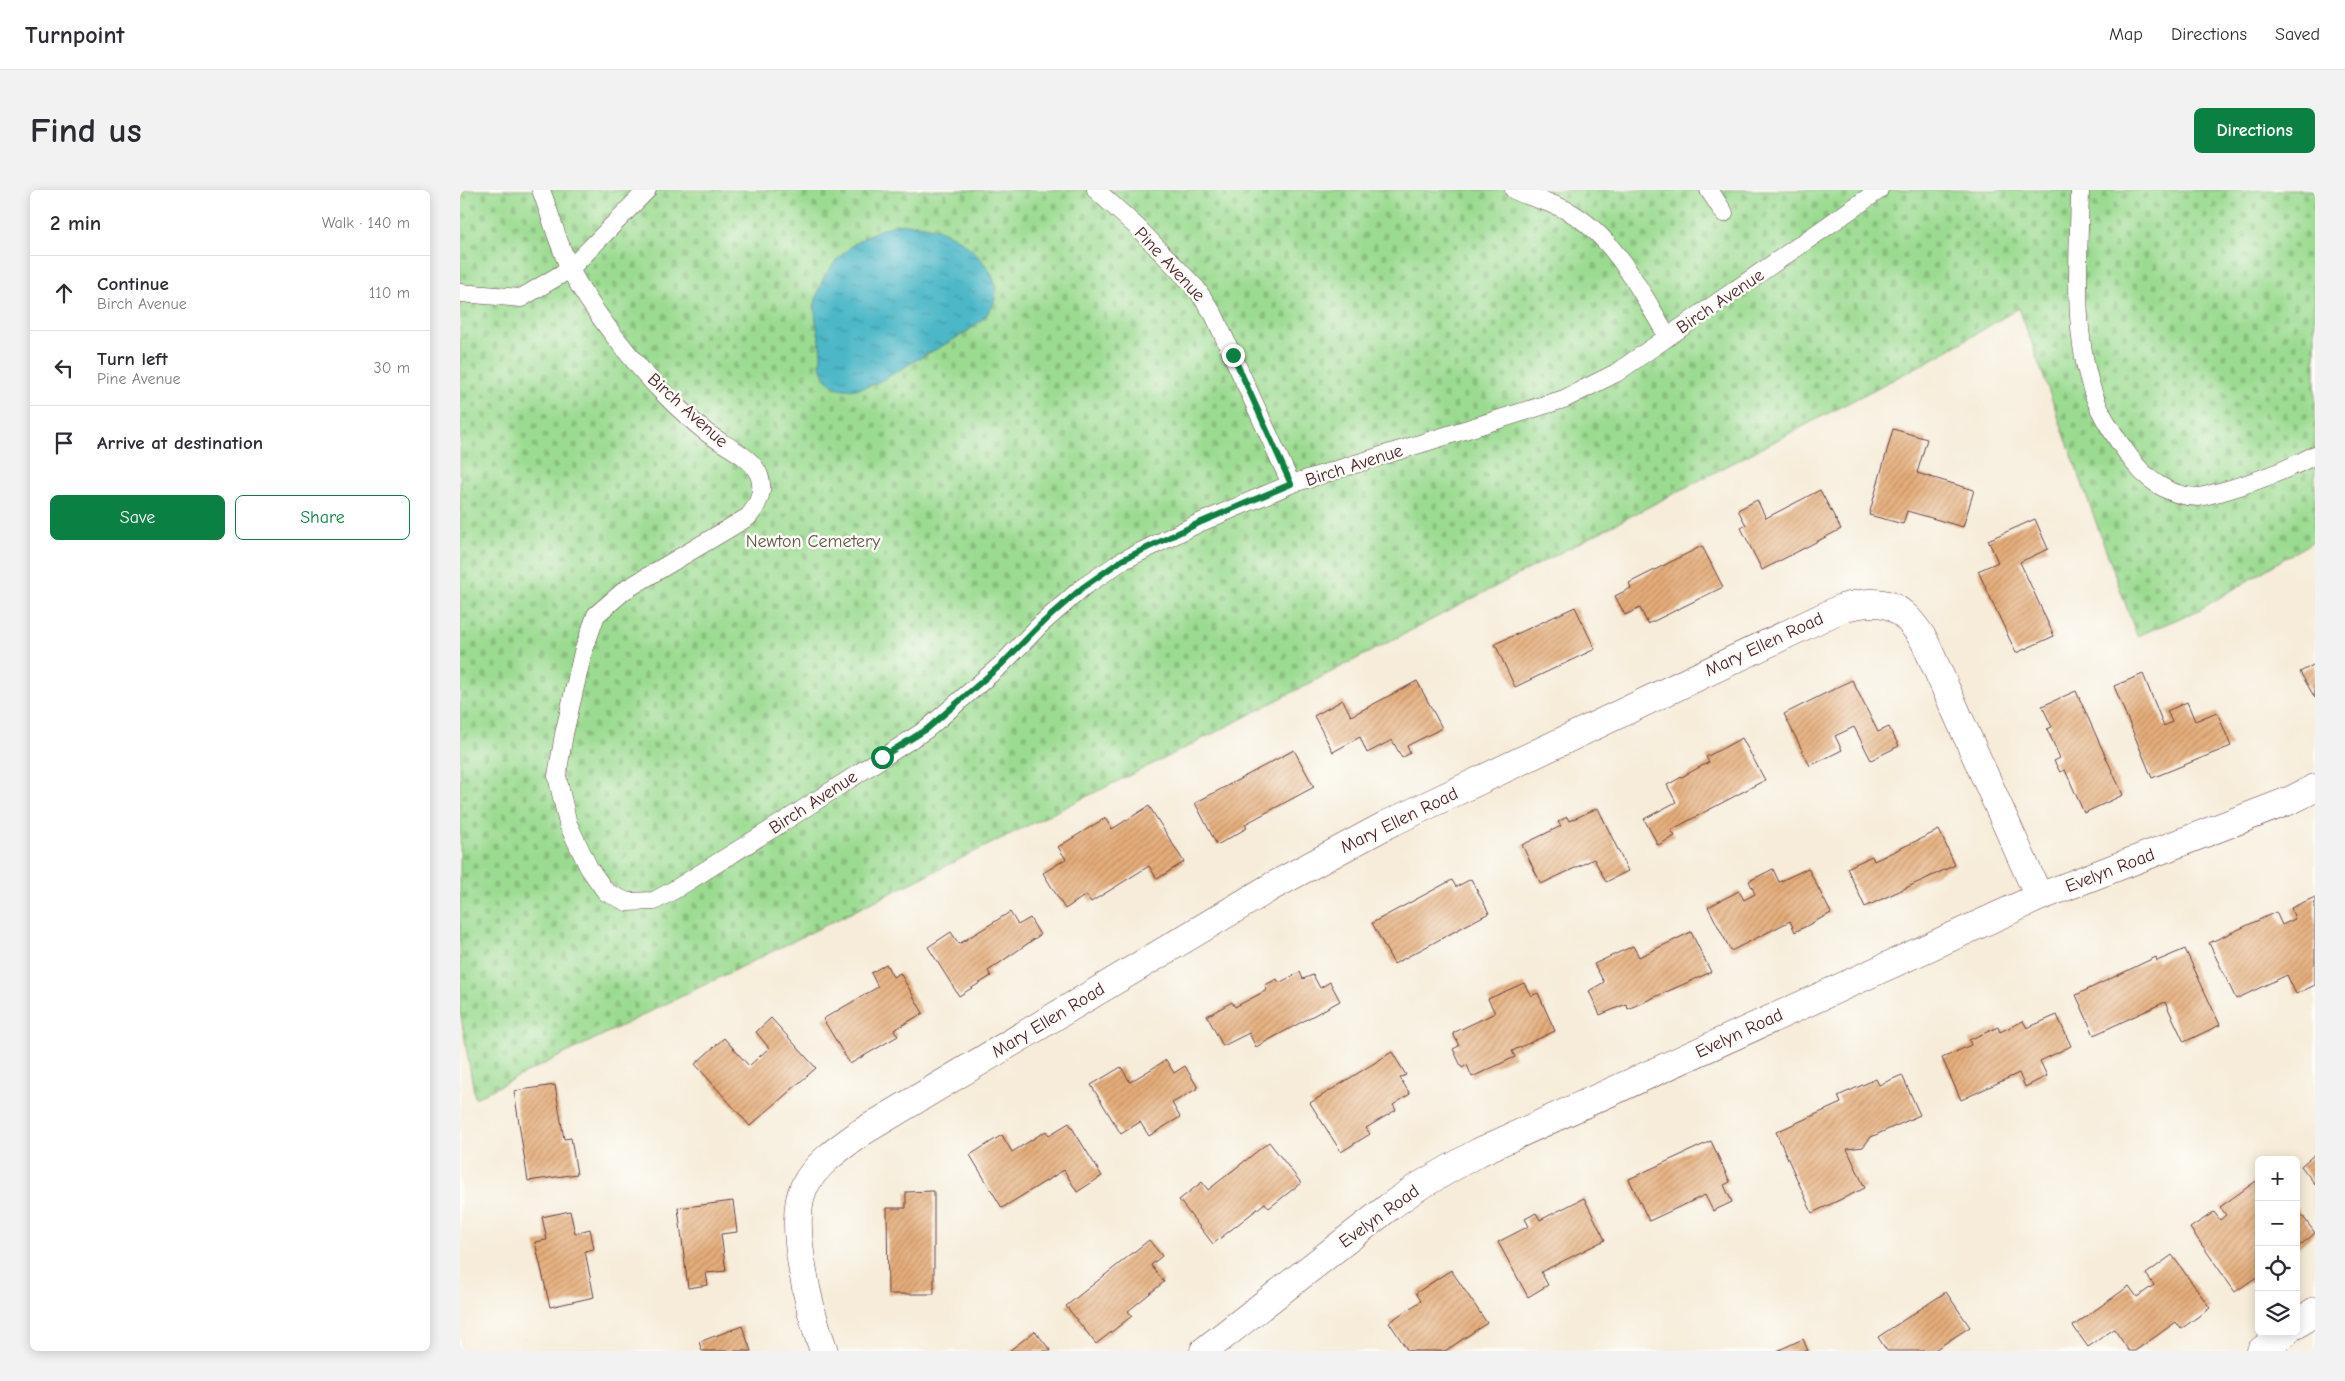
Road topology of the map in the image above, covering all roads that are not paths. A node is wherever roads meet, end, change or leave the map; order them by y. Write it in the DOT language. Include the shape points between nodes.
graph roads {
  1 [pos="541,190"];
  2 [pos="647,190"];
  3 [pos="1096,190"];
  4 [pos="1514,190"];
  5 [pos="1709,190"];
  6 [pos="1880,190"];
  7 [pos="2080,190"];
  8 [pos="1539,194"];
  9 [pos="1724,213"];
  10 [pos="570,269"];
  11 [pos="460,293"];
  12 [pos="1668,337"];
  13 [pos="2315,455"];
  14 [pos="1291,484"];
  15 [pos="2315,788"];
  16 [pos="2039,897"];
  17 [pos="2315,1311"];
  18 [pos="2300,1322"];
  19 [pos="2281,1336"];
  20 [pos="824,1351"];
  21 [pos="1204,1351"];
  22 [pos="2261,1351"];
  1 -- 10 [label="lane, Birch Avenue"];
  2 -- 10 [label="lane"];
  3 -- 14 [label="lane, Pine Avenue" via="1190,282 1214,315"];
  4 -- 8 [label="lane"];
  5 -- 9 [label="lane"];
  6 -- 12 [label="lane, Birch Avenue"];
  7 -- 13 [label="lane" via="2079,289 2089,380 2100,408 2139,470 2168,492 2198,497 2242,486"];
  8 -- 12 [label="lane" via="1598,232 1642,293"];
  10 -- 11 [label="lane" via="521,298"];
  10 -- 14 [label="lane, Birch Avenue" via="600,316 638,365 706,432 748,461 758,474 760,487 758,506 748,517 625,590 596,616 583,652 556,776 568,824 589,868 606,892 627,902 654,900 674,890 927,729 1082,588 1122,560"];
  12 -- 14 [label="lane, Birch Avenue" via="1616,373 1564,399"];
  15 -- 16 [label="street, Evelyn Road"];
  16 -- 20 [label="street, Mary Ellen Road" via="1924,640 1914,625 1883,602 1864,602 1842,608 1327,856 862,1132 819,1165 804,1186 797,1206 802,1258"];
  16 -- 21 [label="street, Evelyn Road" via="1479,1152 1389,1207"];
  17 -- 18 [label="street"];
  19 -- 22 [label="street"];
}
